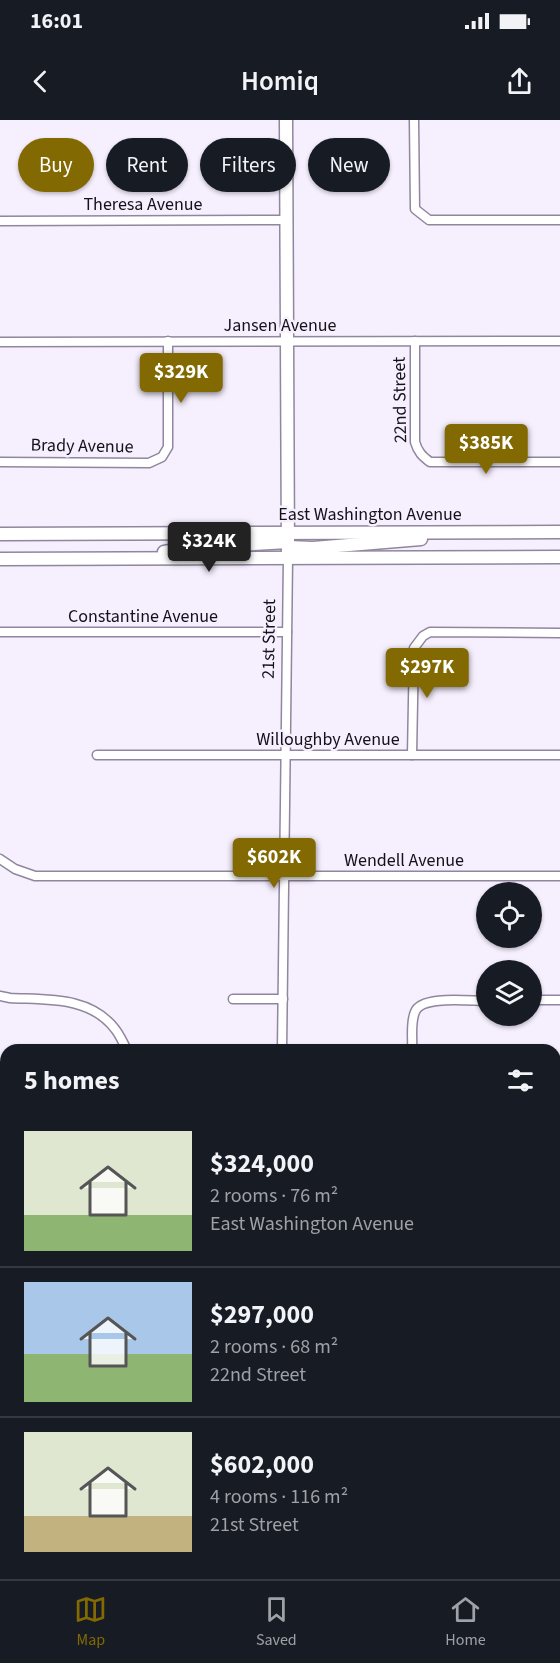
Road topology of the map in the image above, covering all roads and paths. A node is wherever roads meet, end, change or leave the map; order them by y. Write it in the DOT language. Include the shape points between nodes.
graph roads {
  1 [pos="286,120"];
  2 [pos="414,120"];
  3 [pos="560,219"];
  4 [pos="286,220"];
  5 [pos="0,221"];
  6 [pos="168,341"];
  7 [pos="287,341"];
  8 [pos="415,341"];
  9 [pos="560,341"];
  10 [pos="0,342"];
  11 [pos="0,462"];
  12 [pos="560,462"];
  13 [pos="560,532"];
  14 [pos="0,535"];
  15 [pos="288,545"];
  16 [pos="560,557"];
  17 [pos="0,559"];
  18 [pos="0,632"];
  19 [pos="287,632"];
  20 [pos="560,633"];
  21 [pos="97,755"];
  22 [pos="286,755"];
  23 [pos="412,755"];
  24 [pos="560,755"];
  25 [pos="0,859"];
  26 [pos="284,876"];
  27 [pos="560,876"];
  28 [pos="0,996"];
  29 [pos="233,999"];
  30 [pos="283,999"];
  31 [pos="542,1000"];
  32 [pos="560,1000"];
  33 [pos="476,1001"];
  34 [pos="124,1044"];
  35 [pos="282,1044"];
  36 [pos="412,1044"];
  1 -- 4 [label="main road, 21st Street"];
  2 -- 3 [label="street" via="415,209 421,215 429,220"];
  4 -- 5 [label="street, Theresa Avenue"];
  4 -- 7 [label="main road, 21st Street"];
  6 -- 7 [label="street, Jansen Avenue"];
  6 -- 10 [label="street, Jansen Avenue"];
  6 -- 11 [label="street, Brady Avenue" via="168,447 162,457 149,463"];
  7 -- 8 [label="street, Jansen Avenue"];
  7 -- 15 [label="main road, 21st Street"];
  8 -- 9 [label="street, Jansen Avenue"];
  8 -- 12 [label="street, 22nd Street" via="415,442 422,456 430,462"];
  13 -- 15 [label="main road, East Washington Avenue" via="449,532"];
  14 -- 15 [label="main road, East Washington Avenue"];
  15 -- 16 [label="main road, East Washington Avenue"];
  15 -- 17 [label="main road" via="189,548 130,558"];
  15 -- 19 [label="street, 21st Street"];
  18 -- 19 [label="street, Constantine Avenue"];
  19 -- 22 [label="street, 21st Street"];
  20 -- 23 [label="street" via="423,636 414,648"];
  21 -- 22 [label="street, Willoughby Avenue"];
  22 -- 23 [label="street, Willoughby Avenue"];
  22 -- 26 [label="street, 21st Street"];
  23 -- 24 [label="street, Willoughby Avenue"];
  25 -- 26 [label="street, Wendell Avenue" via="34,876"];
  26 -- 27 [label="street, Wendell Avenue"];
  26 -- 30 [label="street, 21st Street"];
  28 -- 34 [label="street" via="74,1002 97,1011"];
  29 -- 30 [label="street"];
  30 -- 35 [label="street, 21st Street"];
  31 -- 32 [label="street"];
  33 -- 36 [label="street" via="429,1001 418,1006"];
}
